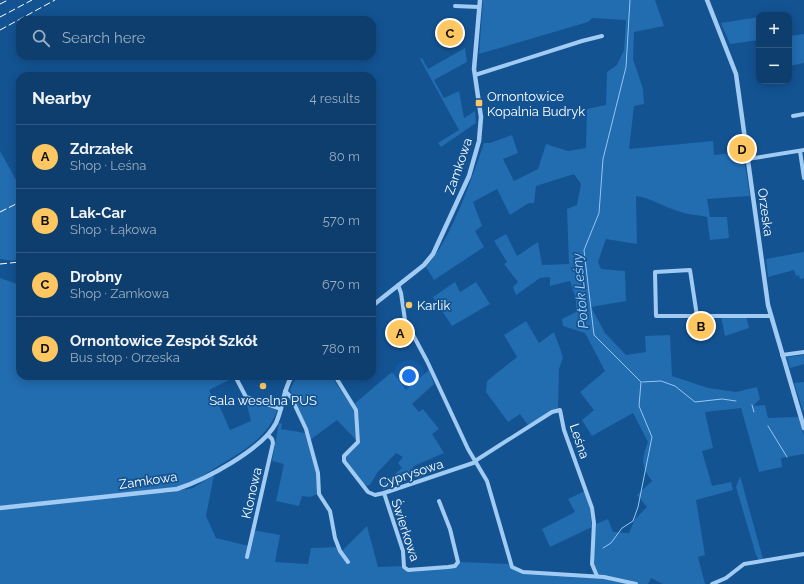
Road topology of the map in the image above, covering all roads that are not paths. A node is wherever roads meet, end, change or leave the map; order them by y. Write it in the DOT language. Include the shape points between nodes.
graph roads {
  1 [pos="480,0"];
  2 [pos="707,0"];
  3 [pos="455,6"];
  4 [pos="479,8"];
  5 [pos="602,36"];
  6 [pos="475,75"];
  7 [pos="804,114"];
  8 [pos="793,116"];
  9 [pos="802,150"];
  10 [pos="748,159"];
  11 [pos="804,178"];
  12 [pos="398,285"];
  13 [pos="376,303"];
  14 [pos="697,316"];
  15 [pos="770,316"];
  16 [pos="804,352"];
  17 [pos="782,355"];
  18 [pos="237,380"];
  19 [pos="290,380"];
  20 [pos="337,380"];
  21 [pos="285,391"];
  22 [pos="281,409"];
  23 [pos="804,428"];
  24 [pos="268,435"];
  25 [pos="475,461"];
  26 [pos="384,493"];
  27 [pos="439,501"];
  28 [pos="0,508"];
  29 [pos="804,554"];
  30 [pos="247,557"];
  31 [pos="348,562"];
  32 [pos="597,576"];
  33 [pos="636,584"];
  34 [pos="712,584"];
  1 -- 4 [label="street, Zamkowa"];
  2 -- 10 [label="street, Orzeska" via="736,74"];
  3 -- 4 [label="street"];
  4 -- 6 [label="street, Zamkowa"];
  5 -- 6 [label="street"];
  6 -- 12 [label="street, Zamkowa" via="481,122 472,167 433,254"];
  7 -- 8 [label="street"];
  9 -- 10 [label="street"];
  9 -- 11 [label="street"];
  10 -- 15 [label="street, Orzeska"];
  12 -- 13 [label="street, Zamkowa"];
  12 -- 25 [label="street" via="402,293 405,320"];
  14 -- 14 [label="street" via="690,270 655,272 656,316"];
  14 -- 15 [label="street"];
  15 -- 17 [label="street, Orzeska"];
  16 -- 17 [label="street"];
  17 -- 23 [label="street, Orzeska"];
  18 -- 22 [label="street" via="246,397"];
  19 -- 21 [label="street, Zamkowa"];
  20 -- 26 [label="street, Cyprysowa" via="356,410 358,442 344,456 345,465 368,492 375,495"];
  21 -- 22 [label="street, Zamkowa"];
  21 -- 31 [label="street" via="291,397 306,430 318,473 319,494 330,511 335,538"];
  22 -- 24 [label="street, Zamkowa"];
  24 -- 28 [label="street, Zamkowa" via="226,465 192,484 177,489"];
  24 -- 30 [label="street, Klonowa" via="273,443"];
  25 -- 26 [label="street, Cyprysowa"];
  25 -- 32 [label="street" via="492,493 508,557 514,570"];
  25 -- 32 [label="street, Leśna" via="552,412 560,410 564,430 593,512 592,564"];
  26 -- 27 [label="street, Świerkowa" via="403,551 404,567 408,570 455,566 458,562 450,529"];
  29 -- 34 [label="street" via="744,564 726,578"];
  32 -- 33 [label="street"];
}
